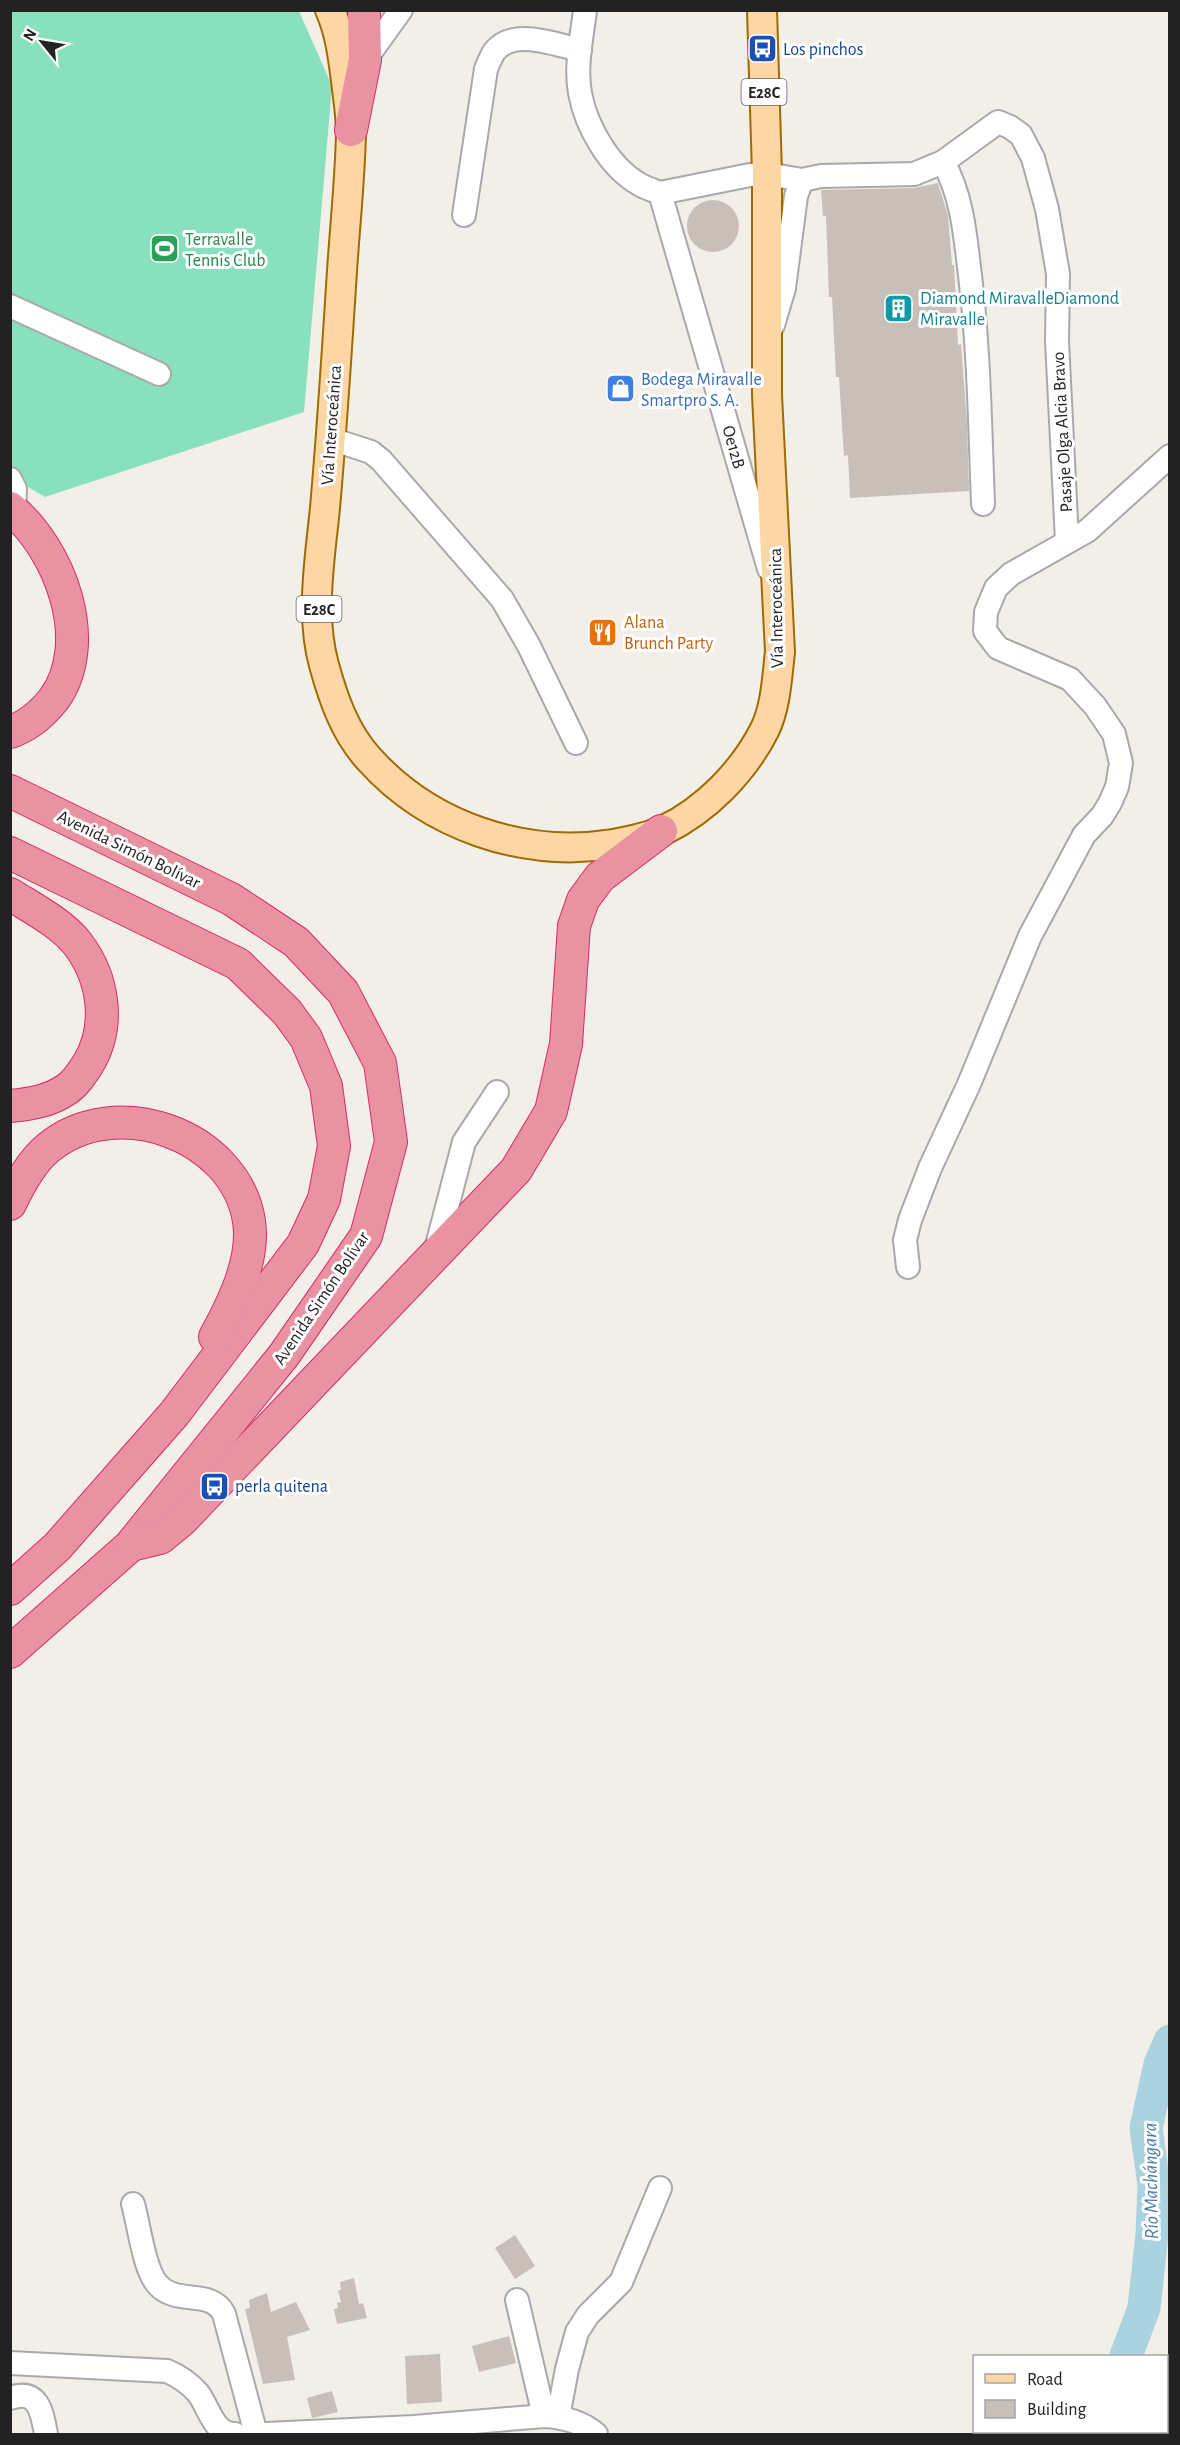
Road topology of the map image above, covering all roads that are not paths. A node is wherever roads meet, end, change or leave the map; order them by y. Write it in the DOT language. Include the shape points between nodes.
graph roads {
  1 [pos="330,10"];
  2 [pos="364,10"];
  3 [pos="401,10"];
  4 [pos="585,10"];
  5 [pos="762,10"];
  6 [pos="580,50"];
  7 [pos="365,60"];
  8 [pos="351,130"];
  9 [pos="943,162"];
  10 [pos="767,174"];
  11 [pos="802,180"];
  12 [pos="660,193"];
  13 [pos="464,215"];
  14 [pos="10,306"];
  15 [pos="766,349"];
  16 [pos="159,374"];
  17 [pos="331,439"];
  18 [pos="1170,456"];
  19 [pos="10,479"];
  20 [pos="983,504"];
  21 [pos="12,509"];
  22 [pos="1067,541"];
  23 [pos="777,599"];
  24 [pos="10,732"];
  25 [pos="576,743"];
  26 [pos="10,791"];
  27 [pos="661,831"];
  28 [pos="10,853"];
  29 [pos="10,894"];
  30 [pos="496,1092"];
  31 [pos="10,1106"];
  32 [pos="10,1204"];
  33 [pos="434,1254"];
  34 [pos="908,1267"];
  35 [pos="174,1414"];
  36 [pos="130,1546"];
  37 [pos="10,1589"];
  38 [pos="10,1652"];
  39 [pos="660,2188"];
  40 [pos="133,2204"];
  41 [pos="517,2300"];
  42 [pos="10,2363"];
  43 [pos="10,2398"];
  44 [pos="551,2416"];
  45 [pos="320,2433"];
  46 [pos="46,2434"];
  47 [pos="235,2434"];
  48 [pos="256,2434"];
  49 [pos="266,2434"];
  50 [pos="596,2434"];
  1 -- 8 [label="main road, Vía Interoceánica / E28C" via="343,57"];
  2 -- 7 [label="highway"];
  3 -- 7 [label="street"];
  4 -- 6 [label="street"];
  5 -- 10 [label="main road, Vía Interoceánica / E28C"];
  6 -- 12 [label="street" via="580,92 599,141 618,168 638,184"];
  6 -- 13 [label="street" via="521,38 495,51 486,69"];
  7 -- 8 [label="highway"];
  8 -- 17 [label="main road, Vía Interoceánica / E28C"];
  9 -- 11 [label="street, Pasaje Olga Alcia Bravo" via="914,174"];
  9 -- 20 [label="street" via="952,176 965,231 977,332"];
  9 -- 22 [label="street, Pasaje Olga Alcia Bravo" via="998,122 1021,135 1033,158 1058,274 1057,341"];
  10 -- 11 [label="street, Pasaje Olga Alcia Bravo"];
  10 -- 12 [label="street, Pasaje Olga Alcia Bravo"];
  10 -- 15 [label="main road, Vía Interoceánica / E28C"];
  11 -- 15 [label="street" via="796,196 784,288"];
  12 -- 23 [label="street, Oe12B"];
  14 -- 16 [label="street"];
  15 -- 23 [label="main road, Vía Interoceánica / E28C"];
  17 -- 25 [label="street" via="371,452 381,460 502,599 530,646"];
  17 -- 27 [label="main road, Vía Interoceánica / E28C" via="318,580 322,660 348,729 368,759 405,792 495,838 567,849 629,841"];
  18 -- 22 [label="street" via="1087,531"];
  19 -- 21 [label="street" via="15,489"];
  21 -- 24 [label="highway" via="48,556 62,585 74,639 60,690 45,711 23,728"];
  22 -- 34 [label="street" via="1011,574 996,588 986,612 986,631 998,648 1070,679 1095,706 1114,734 1121,763 1118,787 1102,816 1084,835 1030,936 910,1220 905,1240"];
  23 -- 27 [label="main road, Vía Interoceánica / E28C" via="780,652 766,728 714,796 685,819"];
  26 -- 36 [label="highway, Avenida Simón Bolívar" via="231,899 296,942 343,992 380,1063 391,1142 366,1236 284,1355"];
  27 -- 33 [label="highway" via="600,877 584,900 574,926 566,1044 551,1111 516,1170"];
  28 -- 35 [label="highway" via="238,964 287,1012 306,1038 326,1086 334,1146 324,1198 303,1244"];
  29 -- 31 [label="highway" via="77,943 97,978 101,1007 95,1053 69,1088 33,1104"];
  30 -- 33 [label="street" via="464,1142"];
  32 -- 35 [label="highway" via="32,1166 48,1148 74,1132 101,1124 132,1122 182,1135 228,1172 242,1194 249,1222 249,1251 226,1318"];
  33 -- 36 [label="highway" via="182,1520 160,1538"];
  35 -- 37 [label="highway" via="57,1547"];
  36 -- 38 [label="highway, Avenida Simón Bolívar"];
  39 -- 44 [label="street" via="621,2282 577,2332"];
  40 -- 48 [label="street" via="157,2284 168,2294 213,2300 220,2305"];
  41 -- 44 [label="street"];
  42 -- 47 [label="street" via="166,2371 180,2376 199,2394 219,2428"];
  43 -- 46 [label="street" via="18,2395 37,2402"];
  44 -- 45 [label="street"];
  44 -- 50 [label="street" via="586,2426"];
  45 -- 49 [label="street"];
}
